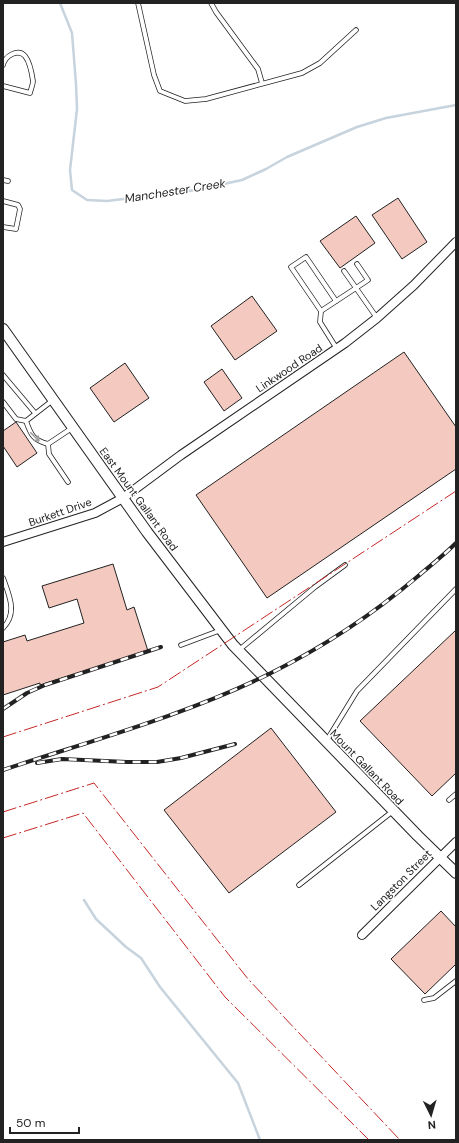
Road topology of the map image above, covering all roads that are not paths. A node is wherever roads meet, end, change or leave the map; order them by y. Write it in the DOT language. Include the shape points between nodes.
graph roads {
  1 [pos="138,3"];
  2 [pos="210,3"];
  3 [pos="356,30"];
  4 [pos="3,64"];
  5 [pos="262,83"];
  6 [pos="3,86"];
  7 [pos="3,201"];
  8 [pos="3,227"];
  9 [pos="456,242"];
  10 [pos="357,264"];
  11 [pos="344,271"];
  12 [pos="356,288"];
  13 [pos="336,301"];
  14 [pos="321,311"];
  15 [pos="377,318"];
  16 [pos="3,329"];
  17 [pos="337,349"];
  18 [pos="3,375"];
  19 [pos="54,400"];
  20 [pos="3,402"];
  21 [pos="35,413"];
  22 [pos="26,422"];
  23 [pos="73,427"];
  24 [pos="48,444"];
  25 [pos="68,482"];
  26 [pos="124,498"];
  27 [pos="3,542"];
  28 [pos="345,565"];
  29 [pos="3,578"];
  30 [pos="456,589"];
  31 [pos="3,628"];
  32 [pos="221,630"];
  33 [pos="181,645"];
  34 [pos="238,651"];
  35 [pos="262,676"];
  36 [pos="326,741"];
  37 [pos="456,794"];
  38 [pos="449,800"];
  39 [pos="394,811"];
  40 [pos="456,842"];
  41 [pos="440,857"];
  42 [pos="456,873"];
  43 [pos="298,885"];
  44 [pos="362,935"];
  45 [pos="456,981"];
  46 [pos="424,1000"];
  1 -- 5 [label="lane" via="160,91 185,101 206,99"];
  2 -- 5 [label="lane" via="258,69"];
  3 -- 5 [label="lane" via="320,63 302,73"];
  4 -- 6 [label="lane" via="8,56 14,53 23,54 33,81 30,93"];
  7 -- 8 [label="lane" via="18,205 20,209 16,230"];
  9 -- 15 [label="street, Linkwood Road"];
  10 -- 12 [label="lane" via="368,280"];
  11 -- 12 [label="lane"];
  12 -- 13 [label="lane"];
  12 -- 15 [label="lane"];
  13 -- 14 [label="lane"];
  13 -- 14 [label="lane" via="306,258 291,268"];
  14 -- 17 [label="lane" via="320,322"];
  15 -- 17 [label="street, Linkwood Road"];
  16 -- 19 [label="street, East Mount Gallant Road"];
  17 -- 26 [label="street, Linkwood Road" via="200,442"];
  18 -- 21 [label="lane"];
  19 -- 21 [label="lane"];
  19 -- 23 [label="street, East Mount Gallant Road"];
  20 -- 22 [label="lane" via="16,419"];
  21 -- 22 [label="lane"];
  22 -- 24 [label="lane, one-way" via="30,434 38,441"];
  23 -- 24 [label="lane"];
  23 -- 26 [label="street, East Mount Gallant Road"];
  24 -- 25 [label="lane" via="49,454"];
  26 -- 27 [label="street, Burkett Drive" via="95,512"];
  26 -- 32 [label="street, East Mount Gallant Road"];
  28 -- 34 [label="lane"];
  29 -- 31 [label="lane" via="12,612"];
  30 -- 36 [label="lane" via="357,691"];
  32 -- 33 [label="lane"];
  32 -- 34 [label="street, East Mount Gallant Road"];
  34 -- 35 [label="street, East Mount Gallant Road"];
  35 -- 36 [label="street, Mount Gallant Road"];
  36 -- 39 [label="street, Mount Gallant Road"];
  37 -- 38 [label="lane"];
  39 -- 41 [label="street, Mount Gallant Road"];
  39 -- 43 [label="lane"];
  40 -- 41 [label="street, Langston Street"];
  41 -- 42 [label="street, Mount Gallant Road"];
  41 -- 44 [label="street, Langston Street"];
  45 -- 46 [label="lane" via="434,998"];
}
